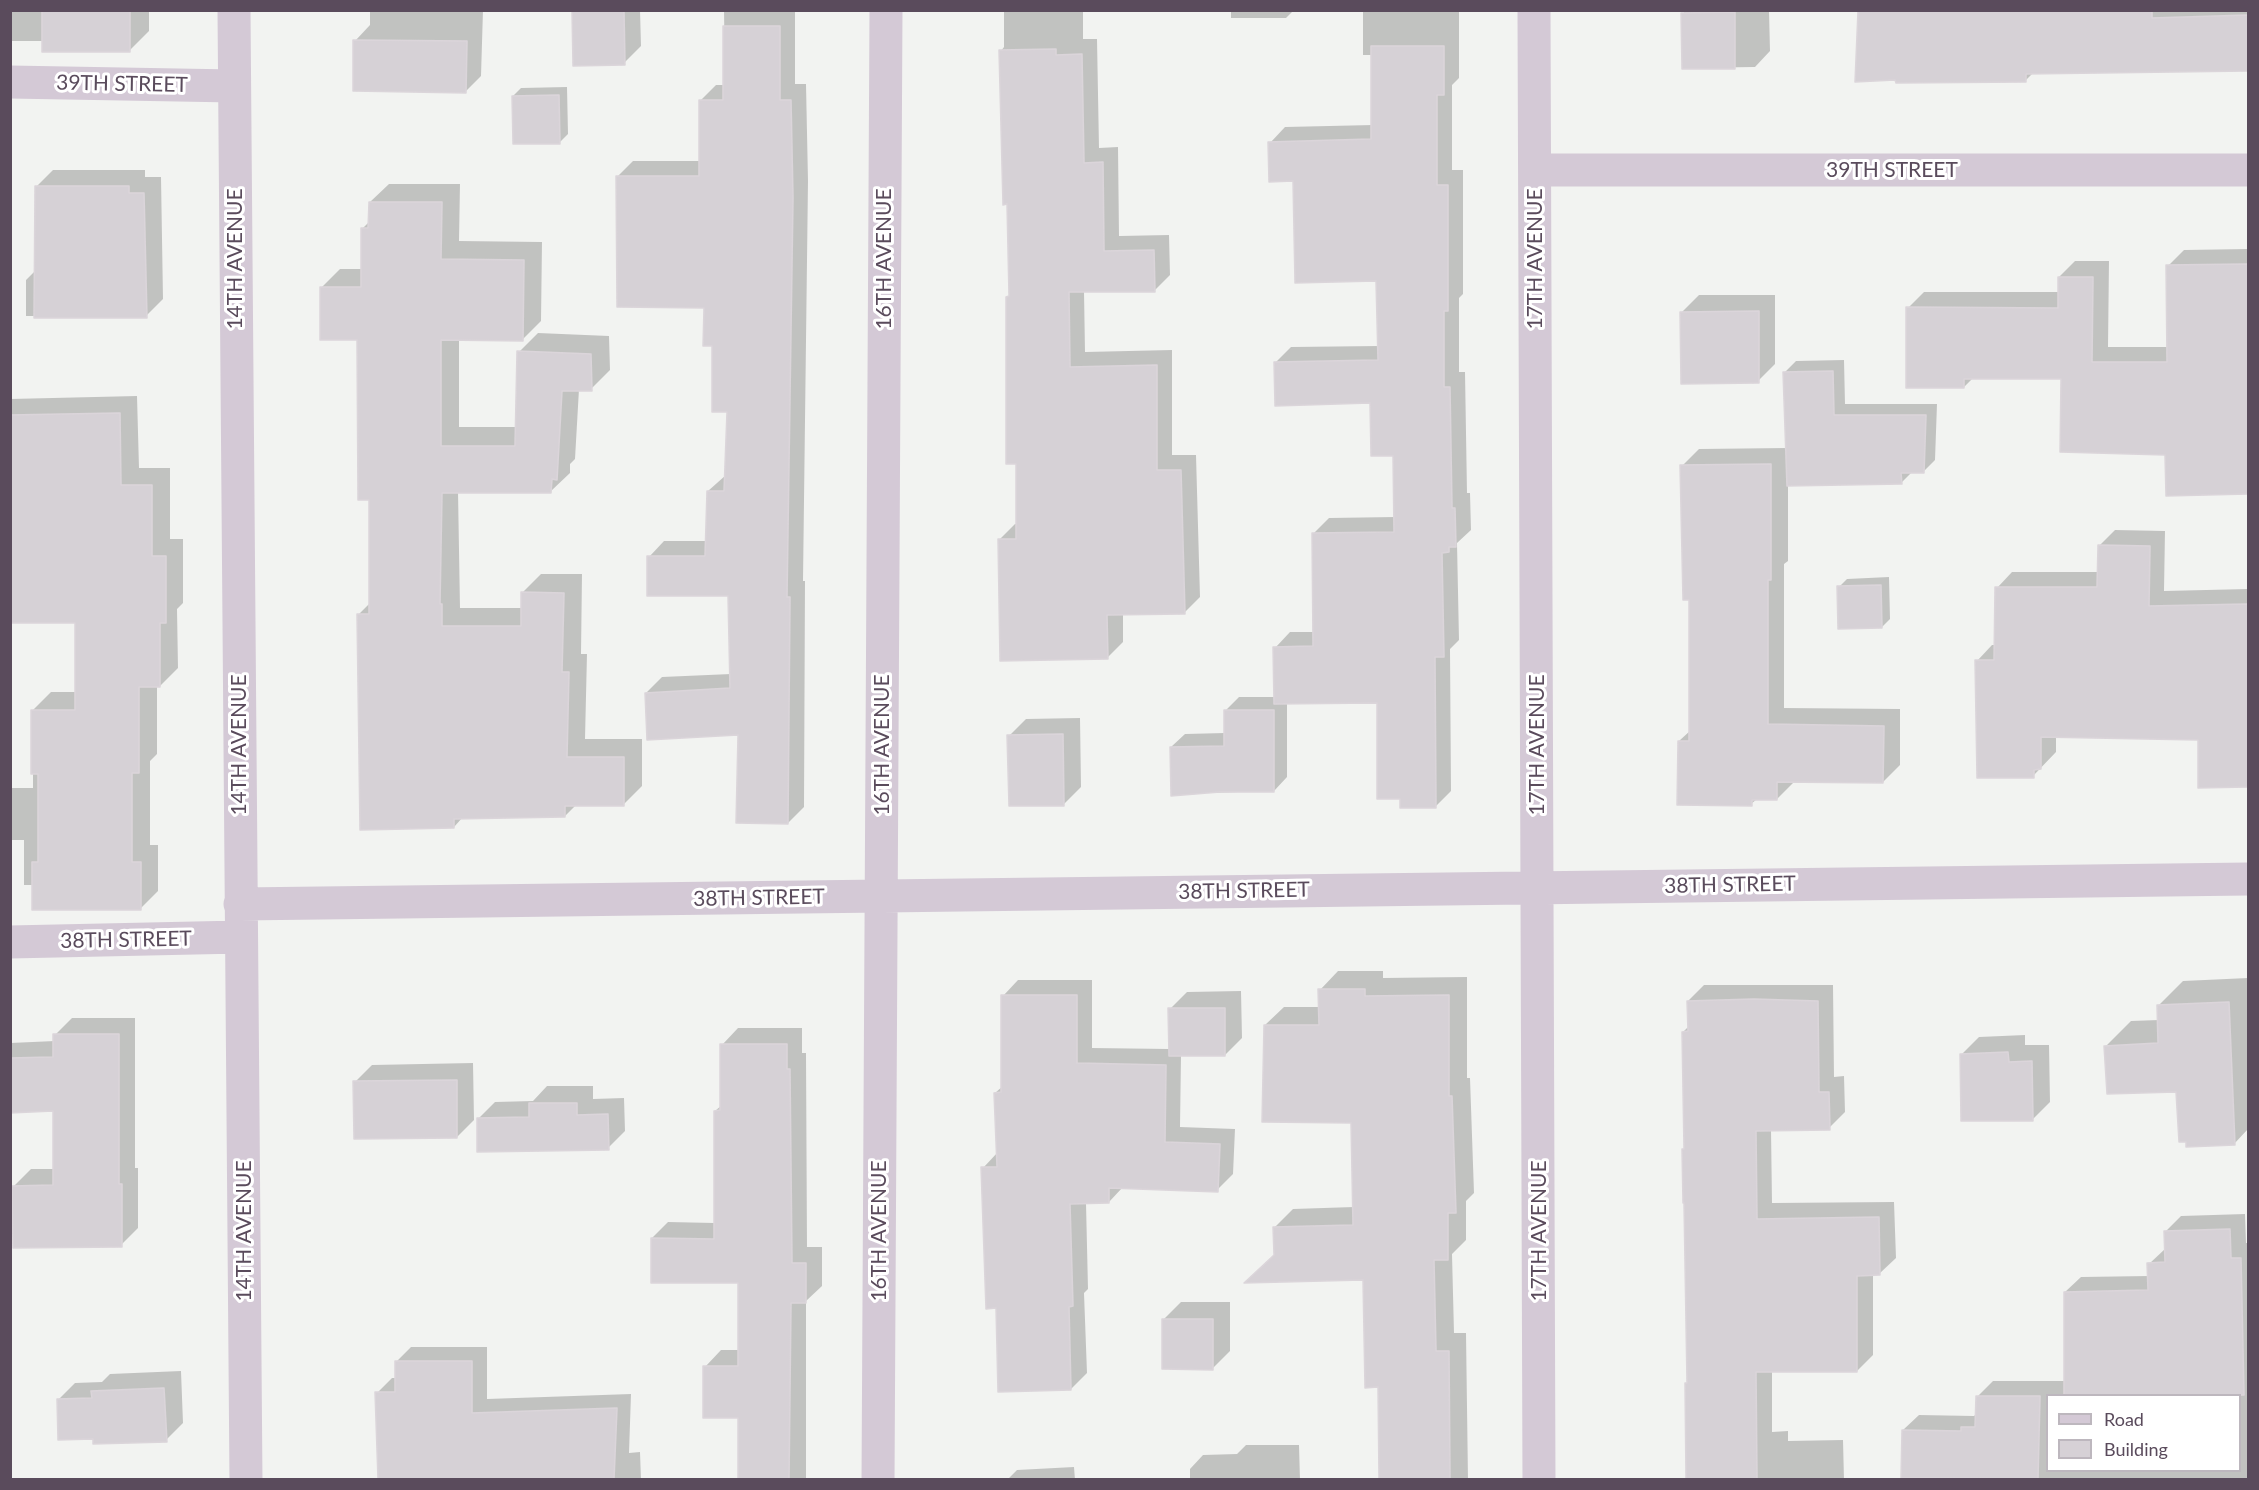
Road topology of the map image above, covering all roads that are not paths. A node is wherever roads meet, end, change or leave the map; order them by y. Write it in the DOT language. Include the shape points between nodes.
graph roads {
  1 [pos="234,10"];
  2 [pos="886,10"];
  3 [pos="1534,10"];
  4 [pos="10,82"];
  5 [pos="234,86"];
  6 [pos="1535,170"];
  7 [pos="2248,170"];
  8 [pos="2248,879"];
  9 [pos="1538,888"];
  10 [pos="881,896"];
  11 [pos="240,904"];
  12 [pos="241,937"];
  13 [pos="10,942"];
  14 [pos="246,1479"];
  15 [pos="878,1479"];
  16 [pos="1539,1479"];
  1 -- 5 [label="street, 14TH AVENUE"];
  2 -- 10 [label="street, 16TH AVENUE"];
  3 -- 6 [label="street, 17TH AVENUE"];
  4 -- 5 [label="street, 39TH STREET"];
  5 -- 11 [label="street, 14TH AVENUE"];
  6 -- 7 [label="street, 39TH STREET"];
  6 -- 9 [label="street, 17TH AVENUE"];
  8 -- 9 [label="street, 38TH STREET"];
  9 -- 10 [label="street, 38TH STREET"];
  9 -- 16 [label="street, 17TH AVENUE"];
  10 -- 11 [label="street, 38TH STREET"];
  10 -- 15 [label="street, 16TH AVENUE"];
  11 -- 12 [label="street, 14TH AVENUE"];
  12 -- 13 [label="street, 38TH STREET"];
  12 -- 14 [label="street, 14TH AVENUE"];
}
